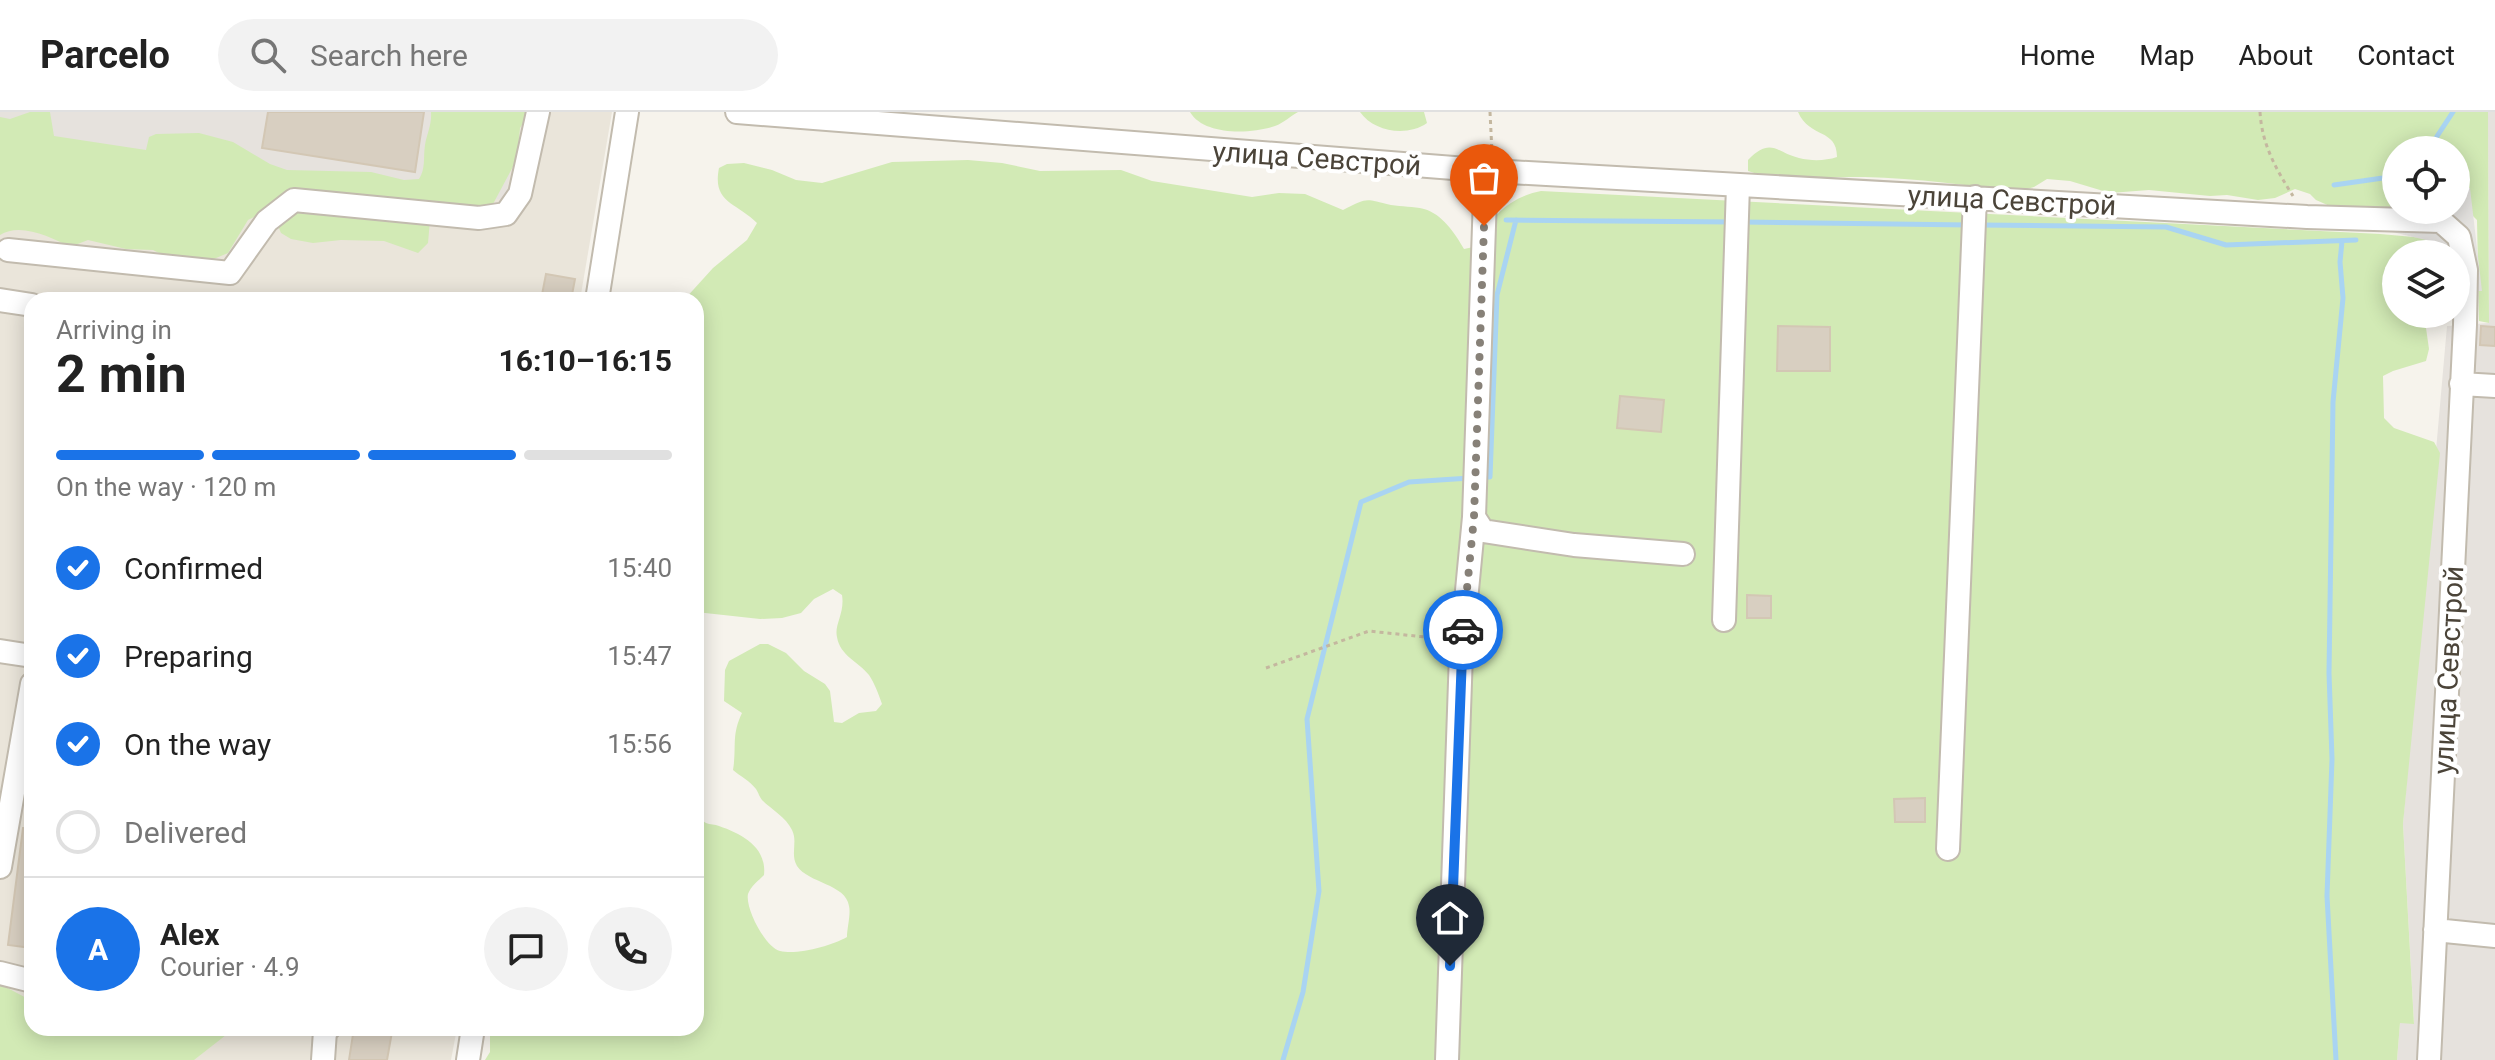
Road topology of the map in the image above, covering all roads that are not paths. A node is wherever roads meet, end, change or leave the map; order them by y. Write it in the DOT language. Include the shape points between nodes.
graph roads {
  1 [pos="538,112"];
  2 [pos="627,112"];
  3 [pos="737,112"];
  4 [pos="1492,171"];
  5 [pos="1738,185"];
  6 [pos="1975,197"];
  7 [pos="8,250"];
  8 [pos="598,292"];
  9 [pos="0,300"];
  10 [pos="24,304"];
  11 [pos="2461,384"];
  12 [pos="2495,386"];
  13 [pos="1474,517"];
  14 [pos="1683,554"];
  15 [pos="1724,620"];
  16 [pos="0,651"];
  17 [pos="24,655"];
  18 [pos="24,732"];
  19 [pos="15,785"];
  20 [pos="1948,849"];
  21 [pos="0,867"];
  22 [pos="2435,930"];
  23 [pos="2495,936"];
  24 [pos="0,973"];
  25 [pos="24,979"];
  26 [pos="325,1036"];
  27 [pos="472,1036"];
  28 [pos="323,1060"];
  29 [pos="468,1060"];
  30 [pos="1447,1060"];
  31 [pos="2429,1060"];
  1 -- 7 [label="street" via="520,194 506,214 479,218 294,200 267,221 230,273"];
  2 -- 8 [label="street"];
  3 -- 4 [label="street, улица Севстрой"];
  4 -- 5 [label="street, улица Севстрой"];
  4 -- 13 [label="street" via="1485,197"];
  5 -- 6 [label="street, улица Севстрой"];
  5 -- 15 [label="street"];
  6 -- 11 [label="street, улица Севстрой" via="2441,221 2459,237 2466,270"];
  6 -- 20 [label="street"];
  9 -- 10 [label="street"];
  11 -- 12 [label="street"];
  11 -- 22 [label="street, улица Севстрой"];
  13 -- 14 [label="street" via="1483,531"];
  13 -- 30 [label="street" via="1462,640"];
  16 -- 17 [label="street"];
  18 -- 19 [label="street"];
  19 -- 21 [label="street"];
  22 -- 23 [label="street"];
  22 -- 31 [label="street, улица Севстрой"];
  24 -- 25 [label="street"];
  26 -- 28 [label="street"];
  27 -- 29 [label="street"];
}
